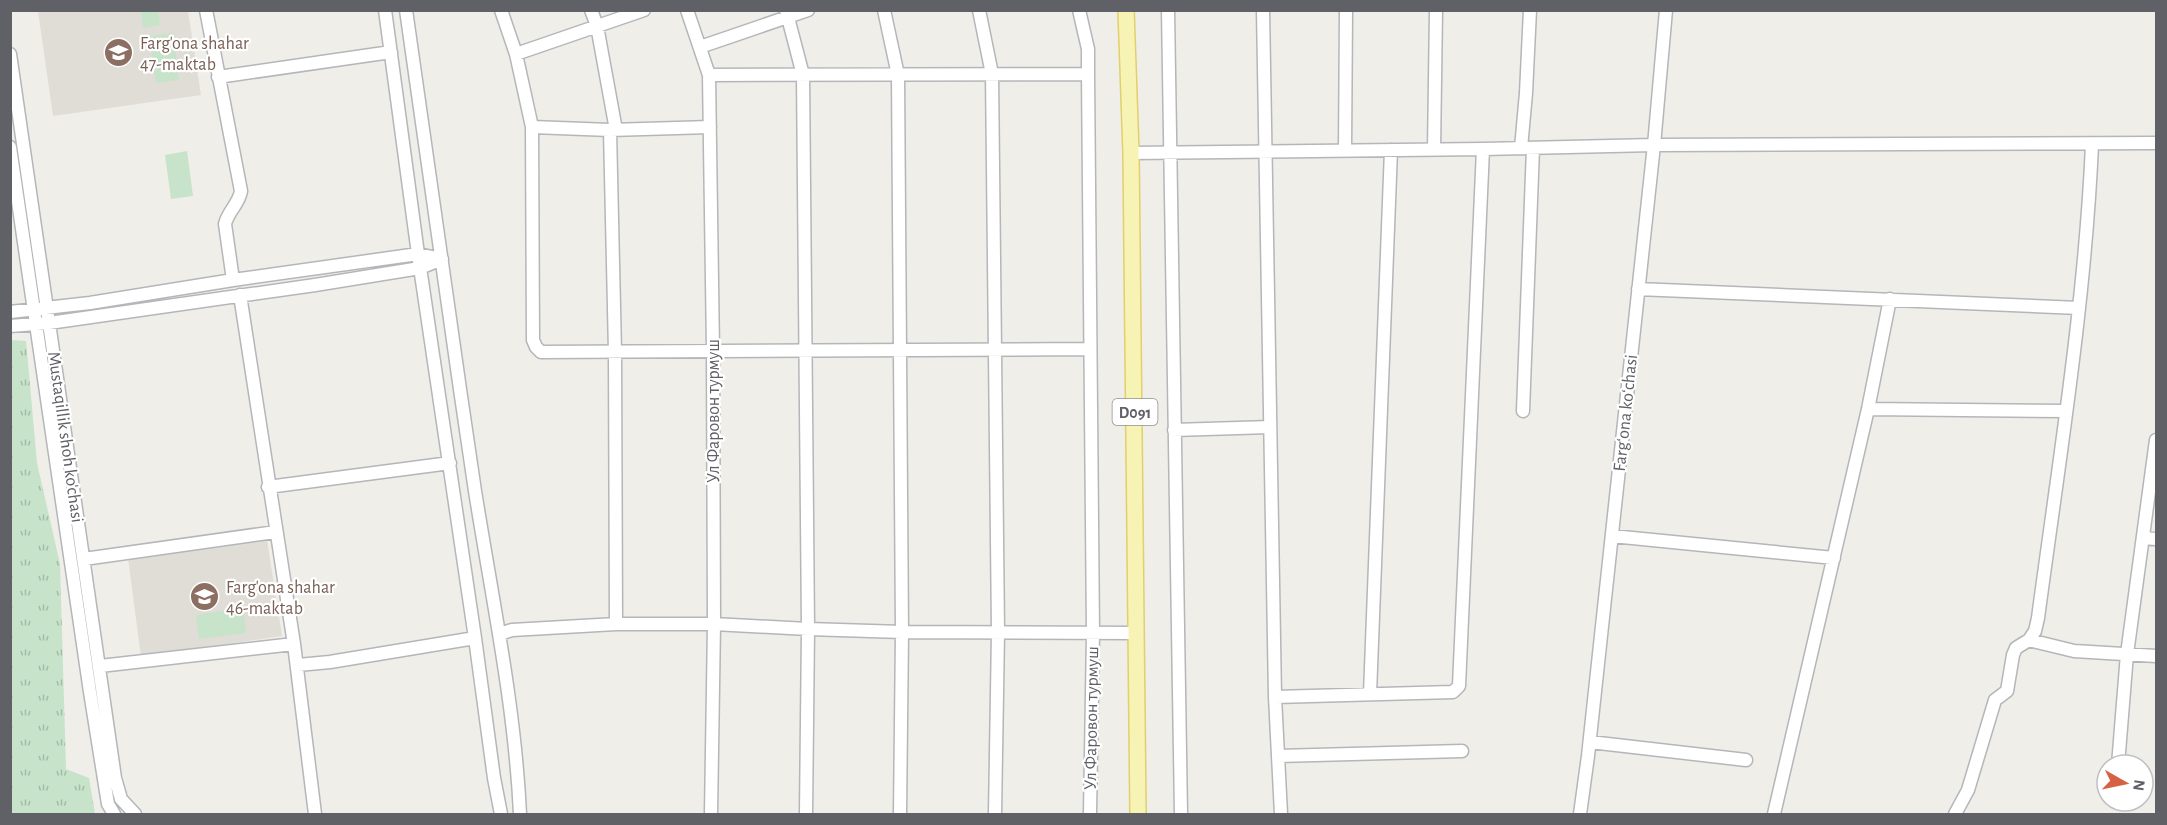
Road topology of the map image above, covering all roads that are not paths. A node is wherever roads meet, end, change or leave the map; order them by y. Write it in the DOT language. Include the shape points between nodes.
graph roads {
  1 [pos="206,10"];
  2 [pos="385,10"];
  3 [pos="406,10"];
  4 [pos="501,10"];
  5 [pos="591,10"];
  6 [pos="644,10"];
  7 [pos="687,10"];
  8 [pos="808,10"];
  9 [pos="884,10"];
  10 [pos="979,10"];
  11 [pos="1079,10"];
  12 [pos="1126,10"];
  13 [pos="1168,10"];
  14 [pos="1263,10"];
  15 [pos="1346,10"];
  16 [pos="1436,10"];
  17 [pos="1530,10"];
  18 [pos="1666,10"];
  19 [pos="787,14"];
  20 [pos="597,26"];
  21 [pos="700,47"];
  22 [pos="391,52"];
  23 [pos="10,54"];
  24 [pos="516,54"];
  25 [pos="992,74"];
  26 [pos="1088,74"];
  27 [pos="709,75"];
  28 [pos="803,75"];
  29 [pos="898,75"];
  30 [pos="219,77"];
  31 [pos="532,127"];
  32 [pos="710,127"];
  33 [pos="613,130"];
  34 [pos="2157,143"];
  35 [pos="1654,145"];
  36 [pos="2092,145"];
  37 [pos="10,147"];
  38 [pos="1527,148"];
  39 [pos="1483,149"];
  40 [pos="1265,150"];
  41 [pos="1345,150"];
  42 [pos="1391,150"];
  43 [pos="1434,150"];
  44 [pos="1169,152"];
  45 [pos="1131,153"];
  46 [pos="438,233"];
  47 [pos="416,237"];
  48 [pos="418,254"];
  49 [pos="401,257"];
  50 [pos="442,259"];
  51 [pos="420,268"];
  52 [pos="403,270"];
  53 [pos="233,280"];
  54 [pos="423,285"];
  55 [pos="1638,289"];
  56 [pos="240,295"];
  57 [pos="1890,299"];
  58 [pos="2079,308"];
  59 [pos="40,309"];
  60 [pos="10,312"];
  61 [pos="43,323"];
  62 [pos="10,326"];
  63 [pos="1090,349"];
  64 [pos="713,350"];
  65 [pos="900,350"];
  66 [pos="995,350"];
  67 [pos="805,351"];
  68 [pos="615,352"];
  69 [pos="1868,409"];
  70 [pos="1523,411"];
  71 [pos="2066,411"];
  72 [pos="1270,427"];
  73 [pos="1174,430"];
  74 [pos="2157,440"];
  75 [pos="450,462"];
  76 [pos="268,487"];
  77 [pos="275,532"];
  78 [pos="1612,536"];
  79 [pos="2143,538"];
  80 [pos="2157,539"];
  81 [pos="1834,558"];
  82 [pos="84,559"];
  83 [pos="616,624"];
  84 [pos="714,624"];
  85 [pos="808,629"];
  86 [pos="902,632"];
  87 [pos="998,632"];
  88 [pos="1093,633"];
  89 [pos="1137,633"];
  90 [pos="499,634"];
  91 [pos="475,638"];
  92 [pos="2029,640"];
  93 [pos="294,644"];
  94 [pos="2127,654"];
  95 [pos="2157,656"];
  96 [pos="298,665"];
  97 [pos="100,666"];
  98 [pos="1370,694"];
  99 [pos="1275,698"];
  100 [pos="1590,742"];
  101 [pos="1462,751"];
  102 [pos="2119,753"];
  103 [pos="1278,756"];
  104 [pos="1746,760"];
  105 [pos="114,814"];
  106 [pos="135,814"];
  107 [pos="315,814"];
  108 [pos="501,814"];
  109 [pos="520,814"];
  110 [pos="711,814"];
  111 [pos="806,814"];
  112 [pos="900,814"];
  113 [pos="995,814"];
  114 [pos="1090,814"];
  115 [pos="1138,814"];
  116 [pos="1181,814"];
  117 [pos="1281,814"];
  118 [pos="1580,814"];
  119 [pos="1774,814"];
  120 [pos="1955,814"];
  1 -- 30 [label="street"];
  2 -- 22 [label="street"];
  3 -- 46 [label="street"];
  4 -- 24 [label="street"];
  5 -- 20 [label="street"];
  6 -- 20 [label="street"];
  7 -- 21 [label="street, Ул Фаровон турмуш"];
  8 -- 19 [label="street"];
  9 -- 29 [label="street"];
  10 -- 25 [label="street"];
  11 -- 26 [label="street, Ул Фаровон турмуш" via="1088,50"];
  12 -- 45 [label="main road, D091"];
  13 -- 44 [label="street"];
  14 -- 40 [label="street"];
  15 -- 41 [label="street"];
  16 -- 43 [label="street"];
  17 -- 38 [label="street"];
  18 -- 35 [label="street, Fargʻona koʻchasi"];
  19 -- 21 [label="street"];
  19 -- 28 [label="street"];
  20 -- 24 [label="street"];
  20 -- 33 [label="street"];
  21 -- 27 [label="street, Ул Фаровон турмуш"];
  22 -- 30 [label="street"];
  22 -- 47 [label="street"];
  23 -- 59 [label="street, Mustaqillik shoh ko'chasi"];
  24 -- 31 [label="street"];
  25 -- 26 [label="street"];
  25 -- 29 [label="street"];
  25 -- 66 [label="street"];
  26 -- 63 [label="street, Ул Фаровон турмуш"];
  27 -- 28 [label="street"];
  27 -- 32 [label="street, Ул Фаровон турмуш"];
  28 -- 29 [label="street"];
  28 -- 67 [label="street"];
  29 -- 65 [label="street"];
  30 -- 53 [label="street" via="241,191 225,224"];
  31 -- 33 [label="street"];
  31 -- 68 [label="street" via="533,340 541,352"];
  32 -- 33 [label="street"];
  32 -- 64 [label="street, Ул Фаровон турмуш"];
  33 -- 68 [label="street"];
  34 -- 36 [label="street"];
  35 -- 36 [label="street"];
  35 -- 38 [label="street"];
  35 -- 55 [label="street, Fargʻona koʻchasi"];
  36 -- 58 [label="street"];
  37 -- 59 [label="street, Mustaqillik shoh ko'chasi"];
  38 -- 39 [label="street"];
  38 -- 70 [label="street"];
  39 -- 43 [label="street"];
  39 -- 98 [label="street" via="1460,686 1453,692"];
  40 -- 41 [label="street"];
  40 -- 44 [label="street"];
  40 -- 72 [label="street"];
  41 -- 42 [label="street"];
  42 -- 43 [label="street"];
  42 -- 98 [label="street"];
  44 -- 45 [label="street"];
  44 -- 73 [label="street"];
  45 -- 89 [label="main road, D091"];
  46 -- 47 [label="street" via="432,239"];
  46 -- 50 [label="street"];
  47 -- 48 [label="street"];
  47 -- 49 [label="street"];
  48 -- 49 [label="street"];
  48 -- 50 [label="street"];
  48 -- 51 [label="street"];
  49 -- 53 [label="street"];
  50 -- 51 [label="street"];
  50 -- 90 [label="street"];
  51 -- 52 [label="street"];
  51 -- 54 [label="street"];
  52 -- 54 [label="street"];
  52 -- 56 [label="street"];
  53 -- 59 [label="street"];
  54 -- 75 [label="street"];
  55 -- 57 [label="street"];
  55 -- 78 [label="street, Fargʻona koʻchasi"];
  56 -- 61 [label="street"];
  56 -- 76 [label="street"];
  57 -- 58 [label="street"];
  57 -- 69 [label="street"];
  58 -- 71 [label="street"];
  59 -- 60 [label="street"];
  59 -- 61 [label="street, Mustaqillik shoh ko'chasi"];
  61 -- 62 [label="street"];
  61 -- 82 [label="street, Mustaqillik shoh ko'chasi"];
  61 -- 105 [label="street, Mustaqillik shoh ko'chasi" via="90,692 108,804"];
  63 -- 66 [label="street"];
  63 -- 88 [label="street, Ул Фаровон турмуш"];
  64 -- 67 [label="street"];
  64 -- 68 [label="street"];
  64 -- 84 [label="street, Ул Фаровон турмуш"];
  65 -- 66 [label="street"];
  65 -- 67 [label="street"];
  65 -- 86 [label="street"];
  66 -- 87 [label="street"];
  67 -- 85 [label="street"];
  68 -- 83 [label="street"];
  69 -- 71 [label="street"];
  69 -- 81 [label="street"];
  71 -- 92 [label="street" via="2038,618"];
  72 -- 73 [label="street"];
  72 -- 99 [label="street"];
  73 -- 116 [label="street"];
  74 -- 79 [label="street"];
  75 -- 76 [label="street"];
  75 -- 91 [label="street"];
  76 -- 77 [label="street"];
  77 -- 82 [label="street"];
  77 -- 93 [label="street"];
  78 -- 81 [label="street"];
  78 -- 100 [label="street, Fargʻona koʻchasi"];
  79 -- 80 [label="street"];
  79 -- 94 [label="street"];
  81 -- 119 [label="street"];
  82 -- 97 [label="street, Mustaqillik shoh ko'chasi"];
  83 -- 84 [label="street"];
  83 -- 90 [label="street"];
  84 -- 85 [label="street"];
  84 -- 110 [label="street, Ул Фаровон турмуш"];
  85 -- 86 [label="street"];
  85 -- 111 [label="street"];
  86 -- 87 [label="street"];
  86 -- 112 [label="street"];
  87 -- 88 [label="street"];
  87 -- 113 [label="street"];
  88 -- 89 [label="street"];
  88 -- 114 [label="street, Ул Фаровон турмуш"];
  89 -- 115 [label="main road, D091"];
  90 -- 109 [label="street"];
  91 -- 96 [label="street"];
  91 -- 108 [label="street"];
  92 -- 94 [label="street" via="2074,651"];
  92 -- 120 [label="street" via="2016,648 2013,655 2007,691 1995,700 1968,790"];
  93 -- 96 [label="street"];
  93 -- 97 [label="street"];
  94 -- 95 [label="street"];
  94 -- 102 [label="street"];
  96 -- 107 [label="street"];
  97 -- 106 [label="street, Mustaqillik shoh ko'chasi" via="115,778 121,799"];
  98 -- 99 [label="street"];
  99 -- 103 [label="street"];
  100 -- 104 [label="street"];
  100 -- 118 [label="street, Fargʻona koʻchasi"];
  101 -- 103 [label="street"];
  103 -- 117 [label="street"];
}
